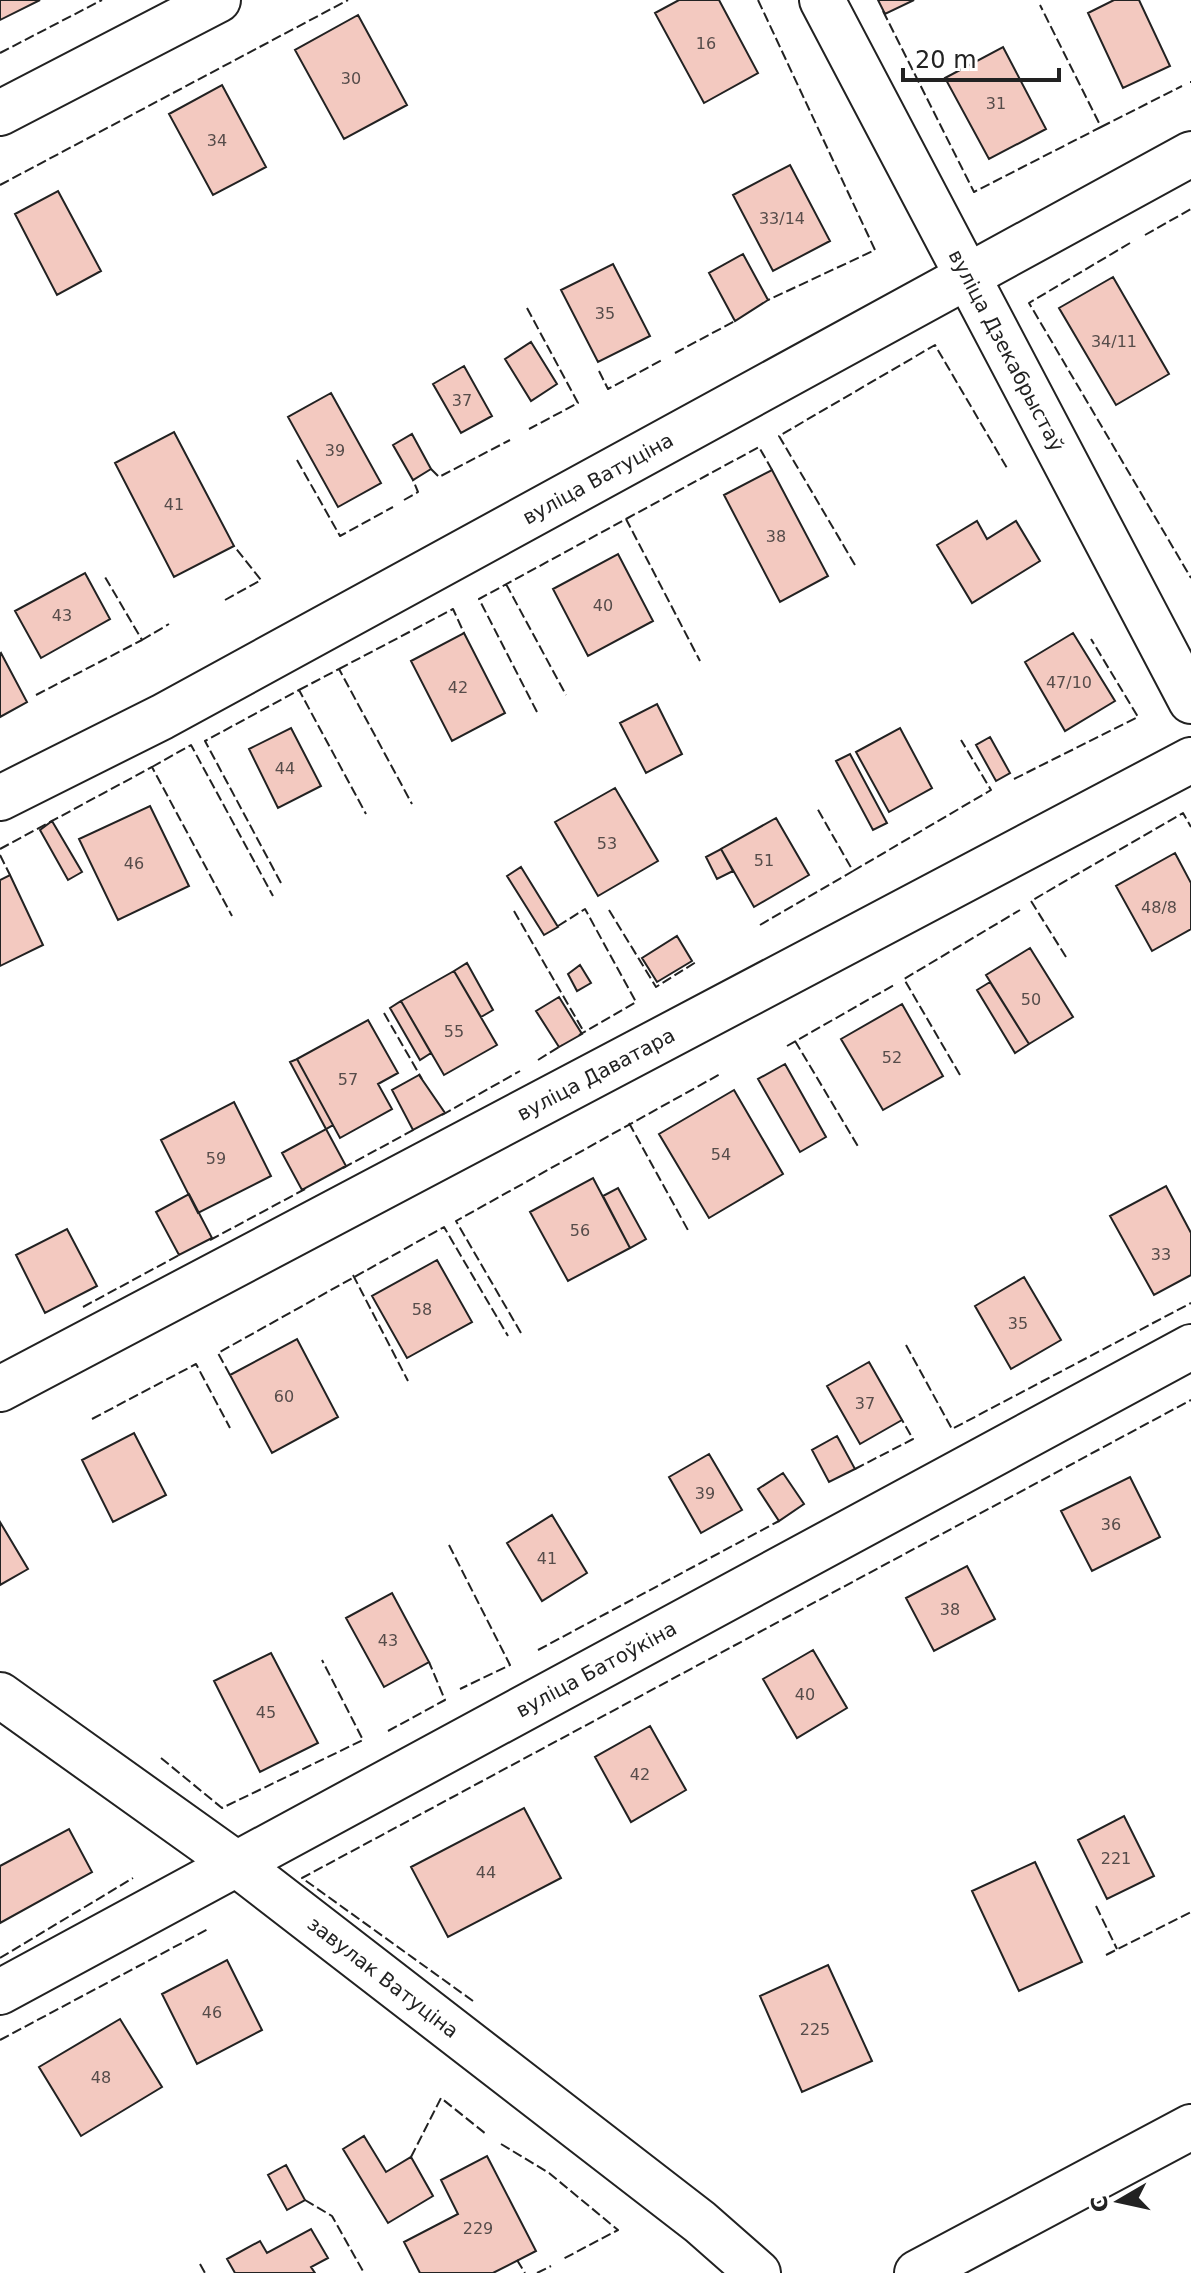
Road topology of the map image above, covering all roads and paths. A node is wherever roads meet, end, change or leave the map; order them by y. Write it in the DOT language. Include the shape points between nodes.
graph roads {
  1 [pos="218,0"];
  2 [pos="822,0"];
  3 [pos="0,113"];
  4 [pos="1191,154"];
  5 [pos="967,275"];
  6 [pos="1191,701"];
  7 [pos="1191,760"];
  8 [pos="0,798"];
  9 [pos="1191,1347"];
  10 [pos="0,1389"];
  11 [pos="0,1695"];
  12 [pos="238,1865"];
  13 [pos="0,1992"];
  14 [pos="1191,2127"];
  15 [pos="758,2273"];
  16 [pos="917,2273"];
  1 -- 3 [label="street"];
  2 -- 5 [label="street, вуліца Дзекабрыстаў"];
  4 -- 5 [label="street, вуліца Ватуціна"];
  5 -- 6 [label="street, вуліца Дзекабрыстаў"];
  5 -- 8 [label="street, вуліца Ватуціна" via="162,717"];
  7 -- 10 [label="street, вуліца Даватара"];
  9 -- 12 [label="street, вуліца Батоўкіна"];
  11 -- 12 [label="street, завулак Ватуціна"];
  12 -- 13 [label="street, вуліца Батоўкіна"];
  12 -- 15 [label="street, завулак Ватуціна" via="700,2222"];
  14 -- 16 [label="street"];
}
